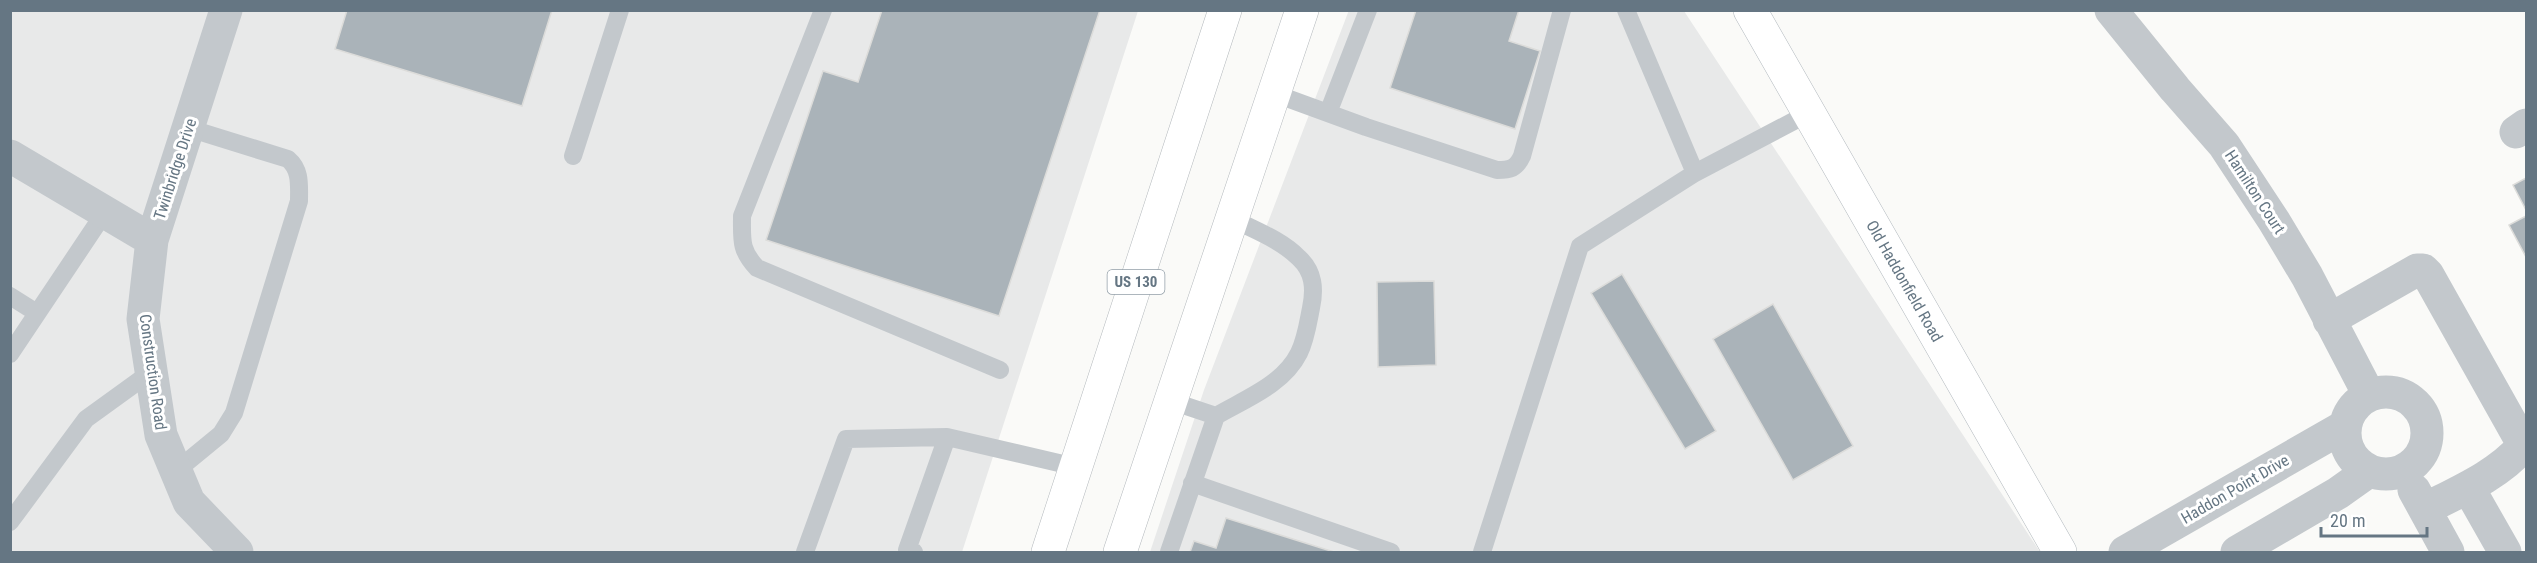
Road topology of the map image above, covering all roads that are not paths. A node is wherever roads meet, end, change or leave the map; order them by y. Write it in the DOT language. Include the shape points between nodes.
graph roads {
  1 [pos="226,10"];
  2 [pos="620,10"];
  3 [pos="823,10"];
  4 [pos="1225,10"];
  5 [pos="1302,10"];
  6 [pos="1368,10"];
  7 [pos="1562,10"];
  8 [pos="1626,10"];
  9 [pos="1750,10"];
  10 [pos="2111,10"];
  11 [pos="1273,93"];
  12 [pos="1328,113"];
  13 [pos="1809,113"];
  14 [pos="188,128"];
  15 [pos="10,156"];
  16 [pos="573,156"];
  17 [pos="1695,173"];
  18 [pos="105,212"];
  19 [pos="1231,218"];
  20 [pos="152,240"];
  21 [pos="10,296"];
  22 [pos="37,313"];
  23 [pos="2329,320"];
  24 [pos="10,354"];
  25 [pos="1000,370"];
  26 [pos="151,372"];
  27 [pos="2369,394"];
  28 [pos="1171,401"];
  29 [pos="1216,416"];
  30 [pos="2345,426"];
  31 [pos="947,437"];
  32 [pos="1076,467"];
  33 [pos="2402,470"];
  34 [pos="176,471"];
  35 [pos="2369,471"];
  36 [pos="1192,483"];
  37 [pos="2468,487"];
  38 [pos="2425,509"];
  39 [pos="10,522"];
  40 [pos="237,552"];
  41 [pos="806,552"];
  42 [pos="914,552"];
  43 [pos="1048,552"];
  44 [pos="1120,552"];
  45 [pos="1169,552"];
  46 [pos="1391,552"];
  47 [pos="1482,552"];
  48 [pos="2060,552"];
  49 [pos="2125,552"];
  50 [pos="2237,552"];
  51 [pos="2448,552"];
  52 [pos="2505,552"];
  1 -- 14 [label="street, Twinbridge Drive"];
  2 -- 16 [label="lane"];
  3 -- 25 [label="lane" via="742,216 742,241 747,257 757,268"];
  4 -- 32 [label="main road, US 130"];
  5 -- 11 [label="main road"];
  6 -- 12 [label="lane"];
  7 -- 12 [label="lane" via="1522,156 1518,165 1509,170 1497,170"];
  8 -- 17 [label="lane"];
  9 -- 13 [label="main road, Old Haddonfield Road"];
  10 -- 23 [label="street, Hamilton Court" via="2224,145 2274,221"];
  11 -- 12 [label="lane"];
  11 -- 19 [label="main road"];
  13 -- 17 [label="lane"];
  13 -- 48 [label="main road, Old Haddonfield Road"];
  14 -- 20 [label="street, Twinbridge Drive"];
  14 -- 34 [label="lane" via="288,159 299,180 298,201 234,413 221,434"];
  15 -- 18 [label="street, Twinbridge Drive"];
  17 -- 47 [label="lane" via="1580,246"];
  18 -- 20 [label="street, Twinbridge Drive"];
  18 -- 22 [label="lane"];
  19 -- 28 [label="main road"];
  19 -- 29 [label="lane" via="1282,244 1299,258 1312,279 1314,294 1304,342 1292,363 1267,388"];
  20 -- 26 [label="street, Construction Road" via="143,319"];
  21 -- 22 [label="lane"];
  22 -- 24 [label="lane"];
  23 -- 27 [label="street, Hamilton Court"];
  23 -- 37 [label="street" via="2417,270 2428,274 2522,447 2514,457"];
  26 -- 34 [label="street, Construction Road" via="161,435"];
  26 -- 39 [label="lane" via="86,419"];
  27 -- 30 [label="street" via="2358,402"];
  27 -- 33 [label="street" via="2383,391 2403,395 2419,407 2426,419 2426,446 2419,458"];
  28 -- 29 [label="lane"];
  28 -- 44 [label="main road"];
  29 -- 36 [label="lane"];
  30 -- 35 [label="street" via="2350,452"];
  30 -- 49 [label="street, Haddon Point Drive"];
  31 -- 32 [label="lane"];
  31 -- 41 [label="lane" via="846,439"];
  31 -- 42 [label="lane" via="907,550"];
  32 -- 43 [label="main road, US 130"];
  33 -- 35 [label="street" via="2382,474"];
  33 -- 38 [label="street"];
  34 -- 40 [label="street, Construction Road" via="189,502"];
  35 -- 50 [label="street"];
  36 -- 45 [label="lane"];
  36 -- 46 [label="lane"];
  37 -- 38 [label="street"];
  37 -- 52 [label="street"];
  38 -- 51 [label="street"];
}
